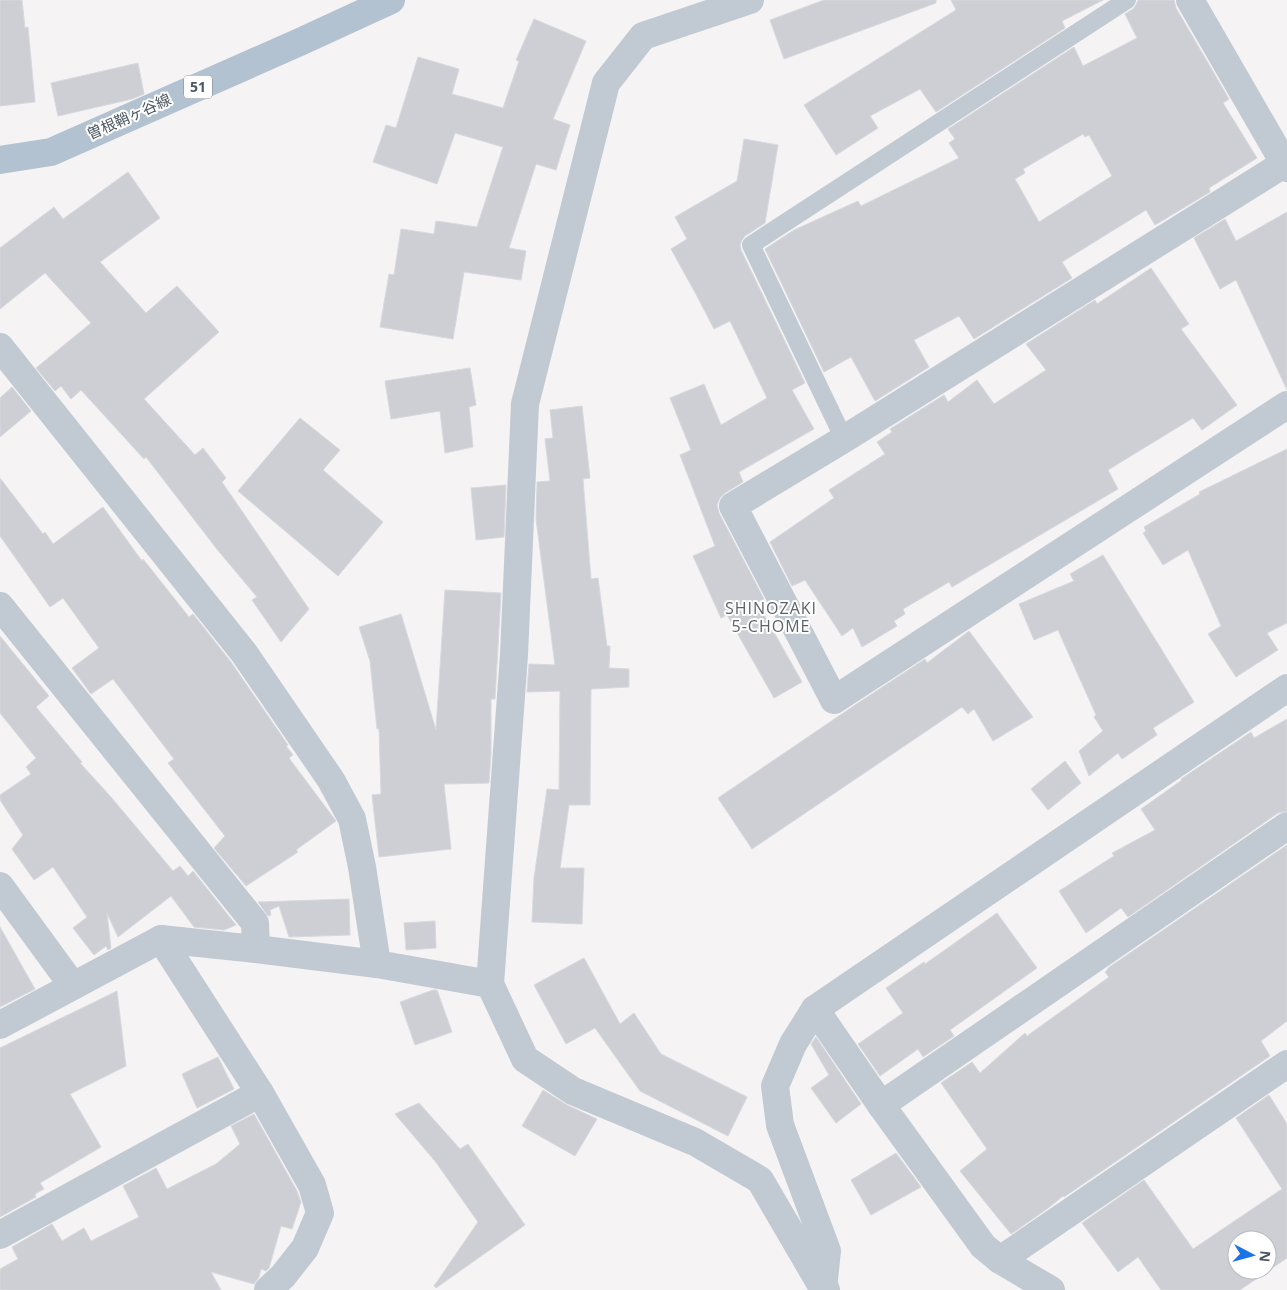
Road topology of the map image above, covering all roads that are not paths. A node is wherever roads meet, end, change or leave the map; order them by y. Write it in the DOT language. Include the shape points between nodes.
graph roads {
  1 [pos="391,0"];
  2 [pos="750,0"];
  3 [pos="1127,0"];
  4 [pos="1190,0"];
  5 [pos="0,160"];
  6 [pos="1286,164"];
  7 [pos="0,347"];
  8 [pos="1287,405"];
  9 [pos="844,439"];
  10 [pos="0,606"];
  11 [pos="1287,688"];
  12 [pos="1287,826"];
  13 [pos="0,886"];
  14 [pos="161,939"];
  15 [pos="256,949"];
  16 [pos="377,964"];
  17 [pos="490,984"];
  18 [pos="73,986"];
  19 [pos="815,1010"];
  20 [pos="0,1025"];
  21 [pos="1287,1064"];
  22 [pos="260,1093"];
  23 [pos="881,1105"];
  24 [pos="0,1235"];
  25 [pos="1000,1260"];
  26 [pos="824,1289"];
  27 [pos="268,1290"];
  28 [pos="1051,1290"];
  1 -- 5 [label="main road, 曽根鞘ヶ谷線 / 51" via="51,152"];
  2 -- 17 [label="street" via="643,36 606,84 525,404 514,655"];
  3 -- 9 [label="lane" via="751,245"];
  4 -- 6 [label="street"];
  6 -- 9 [label="street"];
  7 -- 16 [label="street" via="244,653 331,780 352,819"];
  8 -- 9 [label="street" via="834,700 734,506"];
  10 -- 15 [label="street" via="256,923"];
  11 -- 19 [label="street"];
  12 -- 23 [label="street"];
  13 -- 18 [label="street"];
  14 -- 15 [label="street"];
  14 -- 18 [label="street"];
  14 -- 22 [label="street"];
  15 -- 16 [label="street"];
  16 -- 17 [label="street"];
  17 -- 26 [label="street" via="525,1059 572,1091 695,1142 760,1180"];
  18 -- 20 [label="street"];
  19 -- 23 [label="street"];
  19 -- 26 [label="street" via="793,1044 775,1086 780,1125 828,1251"];
  21 -- 25 [label="street"];
  22 -- 24 [label="street"];
  22 -- 27 [label="street" via="312,1185 320,1213 305,1248 284,1276"];
  23 -- 25 [label="street" via="983,1246"];
  25 -- 28 [label="street"];
}
